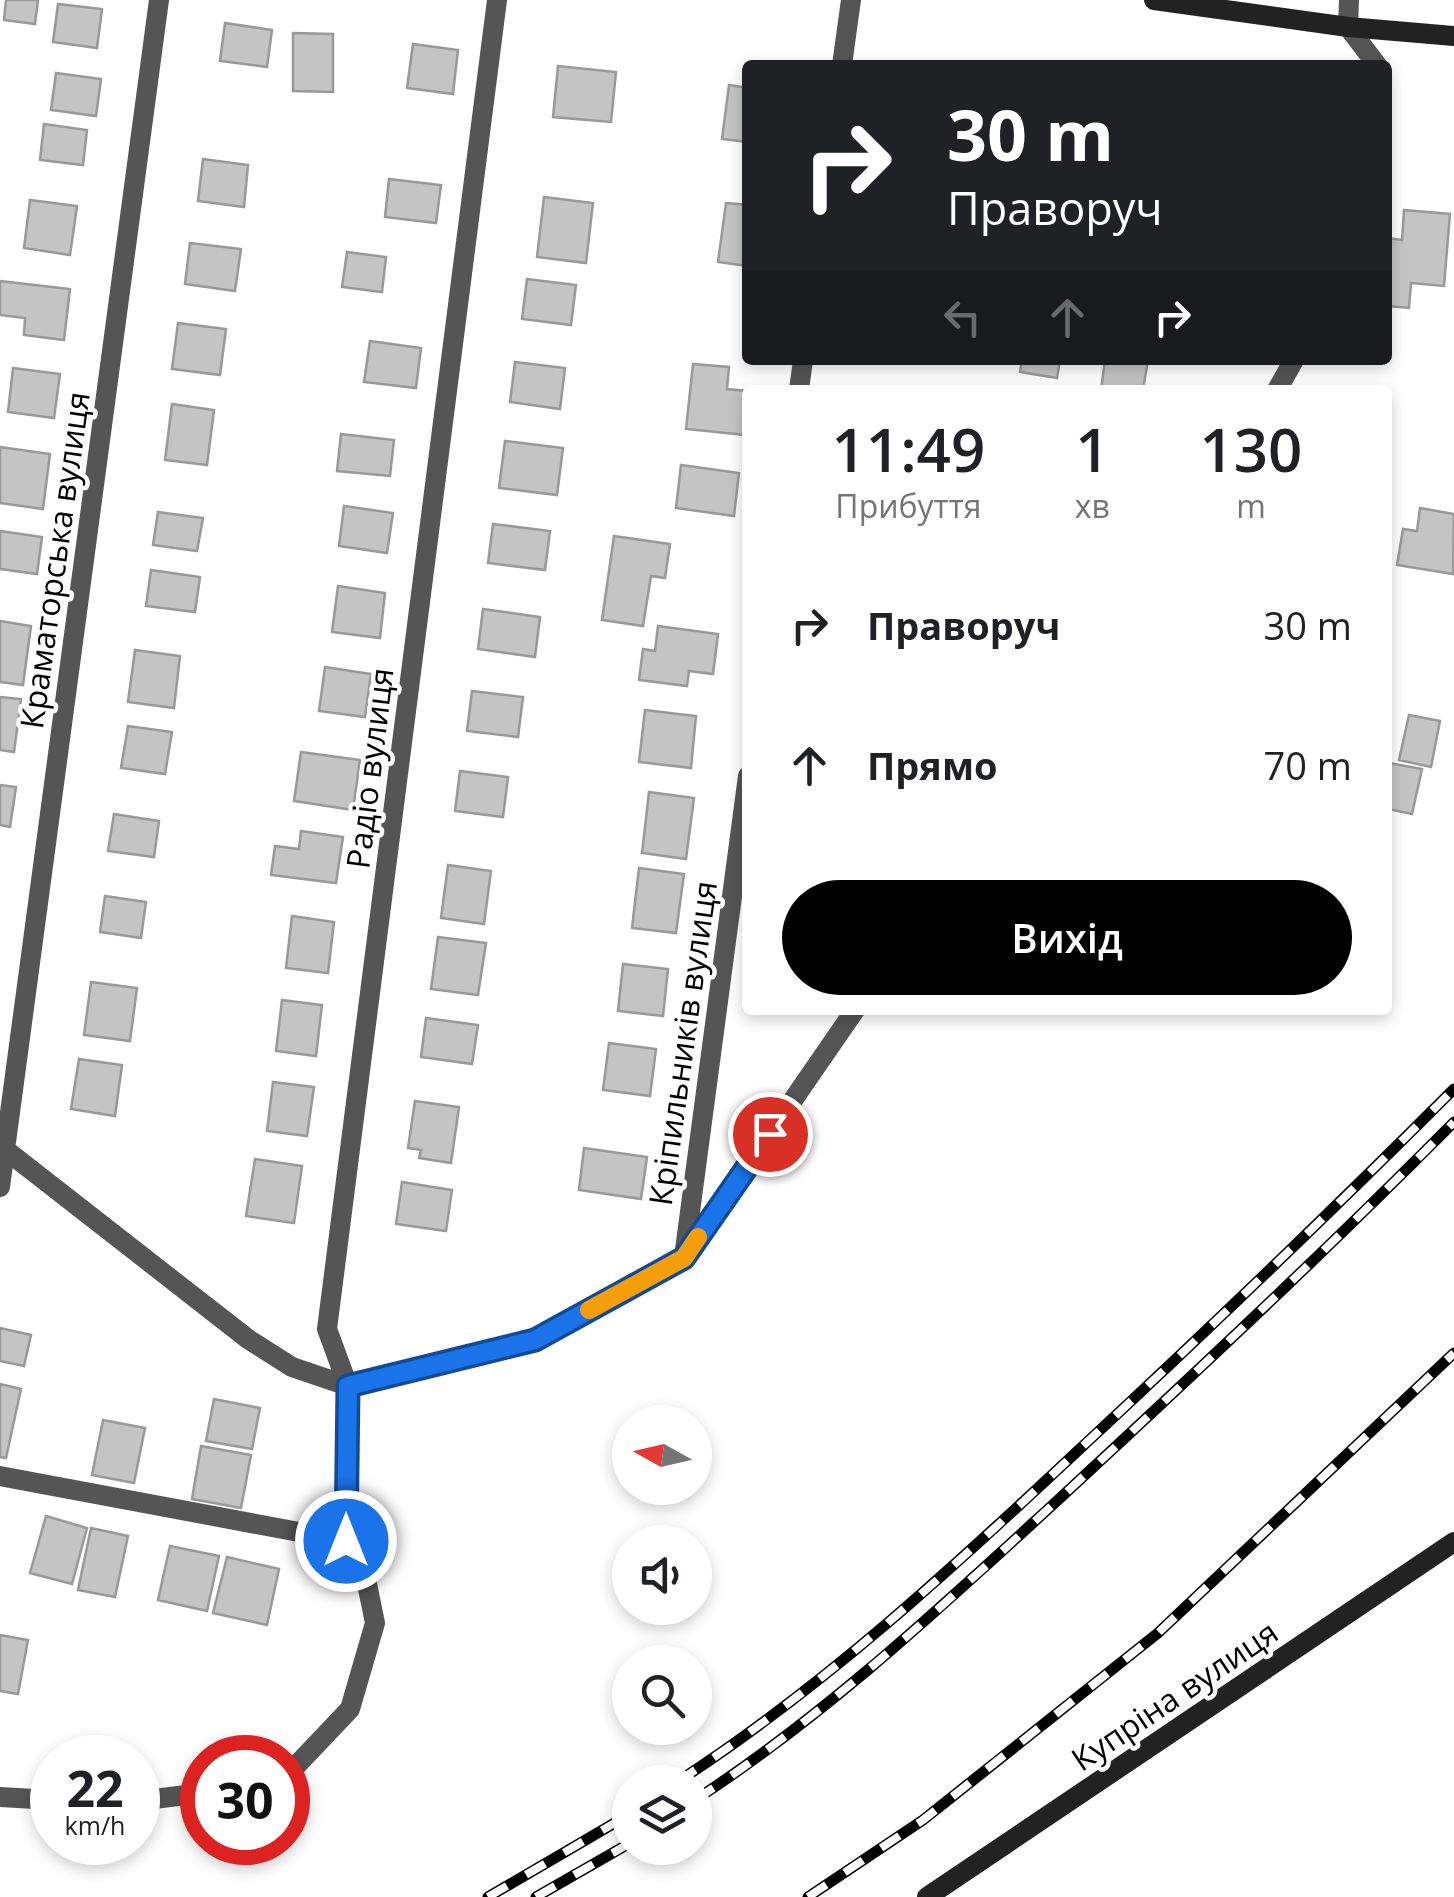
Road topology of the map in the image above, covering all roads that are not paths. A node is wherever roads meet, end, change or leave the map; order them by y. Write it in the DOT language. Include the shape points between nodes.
graph roads {
  1 [pos="158,0"];
  2 [pos="497,0"];
  3 [pos="850,0"];
  4 [pos="1154,0"];
  5 [pos="1349,0"];
  6 [pos="1348,27"];
  7 [pos="1454,36"];
  8 [pos="843,60"];
  9 [pos="1373,60"];
  10 [pos="742,821"];
  11 [pos="852,1015"];
  12 [pos="7,1097"];
  13 [pos="7,1151"];
  14 [pos="0,1187"];
  15 [pos="684,1258"];
  16 [pos="348,1386"];
  17 [pos="0,1476"];
  18 [pos="346,1541"];
  19 [pos="1454,1542"];
  20 [pos="310,1751"];
  21 [pos="0,1797"];
  22 [pos="30,1799"];
  23 [pos="927,1897"];
  1 -- 12 [label="street, Краматорська вулиця"];
  2 -- 16 [label="street, Радіо вулиця" via="327,1328"];
  3 -- 8 [label="street"];
  4 -- 6 [label="main road"];
  5 -- 6 [label="street"];
  6 -- 7 [label="main road"];
  6 -- 9 [label="street"];
  10 -- 15 [label="street, Кріпильників вулиця"];
  11 -- 15 [label="street"];
  12 -- 13 [label="street, Краматорська вулиця"];
  13 -- 14 [label="street, Краматорська вулиця"];
  13 -- 16 [label="street" via="248,1339 292,1367"];
  15 -- 16 [label="street" via="535,1340"];
  16 -- 18 [label="street, Радіо вулиця"];
  17 -- 18 [label="street"];
  18 -- 20 [label="street" via="364,1574 374,1623 350,1709"];
  19 -- 23 [label="main road, Купріна вулиця"];
  21 -- 22 [label="street"];
}
